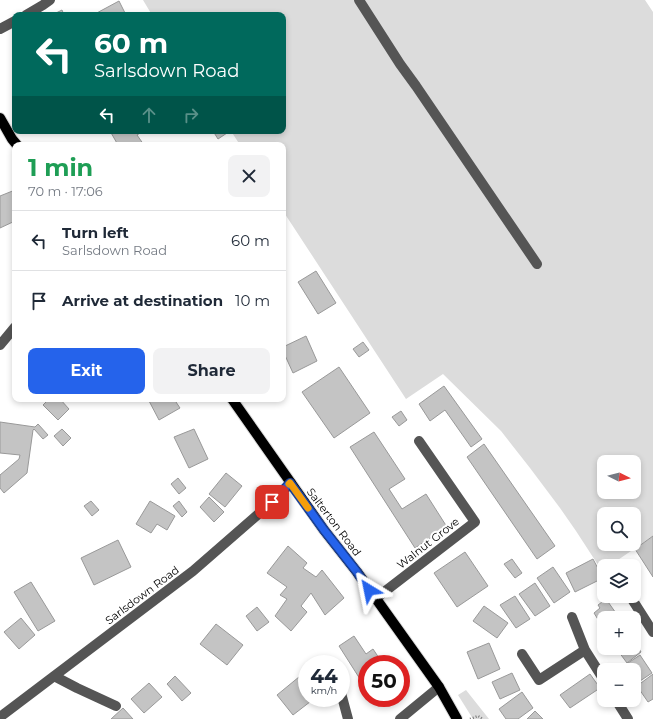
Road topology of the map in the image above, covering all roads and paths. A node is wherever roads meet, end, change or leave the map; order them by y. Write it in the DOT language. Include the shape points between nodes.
graph roads {
  1 [pos="50,0"];
  2 [pos="359,0"];
  3 [pos="31,12"];
  4 [pos="12,23"];
  5 [pos="0,29"];
  6 [pos="0,118"];
  7 [pos="14,142"];
  8 [pos="536,264"];
  9 [pos="12,331"];
  10 [pos="0,345"];
  11 [pos="234,402"];
  12 [pos="419,441"];
  13 [pos="290,483"];
  14 [pos="375,599"];
  15 [pos="634,603"];
  16 [pos="572,617"];
  17 [pos="653,632"];
  18 [pos="585,650"];
  19 [pos="522,654"];
  20 [pos="597,669"];
  21 [pos="54,676"];
  22 [pos="439,687"];
  23 [pos="116,706"];
  24 [pos="345,707"];
  25 [pos="620,707"];
  26 [pos="0,717"];
  27 [pos="348,719"];
  28 [pos="400,719"];
  29 [pos="457,719"];
  30 [pos="470,719"];
  31 [pos="483,719"];
  32 [pos="628,719"];
  1 -- 3 [label="street"];
  2 -- 8 [label="street"];
  4 -- 5 [label="street"];
  6 -- 7 [label="main road"];
  9 -- 10 [label="street"];
  11 -- 13 [label="main road, Salterton Road"];
  12 -- 14 [label="street, Walnut Grove" via="475,522"];
  13 -- 14 [label="main road, Salterton Road"];
  13 -- 21 [label="street, Sarlsdown Road" via="193,571"];
  14 -- 22 [label="main road, Salterton Road"];
  15 -- 17 [label="street"];
  16 -- 18 [label="street"];
  18 -- 19 [label="street" via="539,680"];
  18 -- 20 [label="street"];
  21 -- 23 [label="street"];
  21 -- 26 [label="street, Sarlsdown Road"];
  22 -- 28 [label="street"];
  22 -- 29 [label="main road, Salterton Road"];
  24 -- 27 [label="street"];
  25 -- 32 [label="street"];
  30 -- 31 [label="path" via="478,716"];
}
